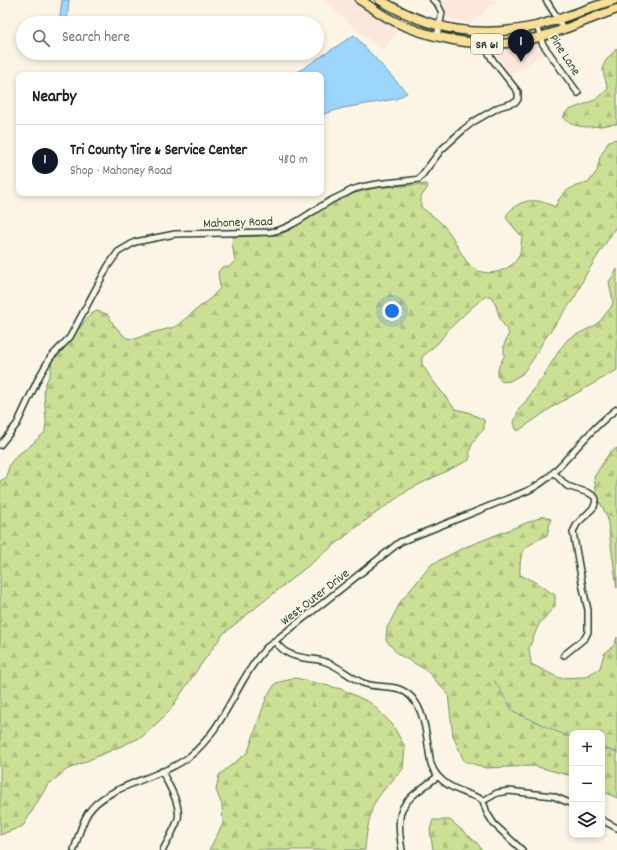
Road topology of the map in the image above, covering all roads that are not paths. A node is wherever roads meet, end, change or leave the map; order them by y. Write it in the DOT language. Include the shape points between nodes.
graph roads {
  1 [pos="360,0"];
  2 [pos="380,0"];
  3 [pos="433,0"];
  4 [pos="546,0"];
  5 [pos="612,0"];
  6 [pos="617,9"];
  7 [pos="558,19"];
  8 [pos="536,25"];
  9 [pos="440,27"];
  10 [pos="563,29"];
  11 [pos="483,33"];
  12 [pos="437,36"];
  13 [pos="541,36"];
  14 [pos="485,44"];
  15 [pos="578,93"];
  16 [pos="617,409"];
  17 [pos="0,445"];
  18 [pos="554,473"];
  19 [pos="274,641"];
  20 [pos="564,655"];
  21 [pos="162,771"];
  22 [pos="437,777"];
  23 [pos="483,802"];
  24 [pos="569,803"];
  25 [pos="605,822"];
  26 [pos="617,828"];
  27 [pos="74,850"];
  28 [pos="163,850"];
  29 [pos="402,850"];
  30 [pos="522,850"];
  1 -- 12 [label="highway, SR 61" via="389,19"];
  2 -- 9 [label="highway, SR 61" via="400,12"];
  3 -- 9 [label="street" via="442,13"];
  4 -- 7 [label="street"];
  5 -- 7 [label="highway, SR 61"];
  6 -- 10 [label="highway, SR 61"];
  7 -- 8 [label="highway, SR 61"];
  7 -- 10 [label="street"];
  8 -- 11 [label="highway, SR 61"];
  8 -- 13 [label="street, Pine Lane"];
  9 -- 11 [label="highway, SR 61"];
  9 -- 12 [label="street"];
  10 -- 13 [label="highway, SR 61"];
  11 -- 14 [label="street, Mahoney Road"];
  12 -- 14 [label="highway, SR 61"];
  13 -- 14 [label="highway, SR 61" via="522,41"];
  13 -- 15 [label="street, Pine Lane" via="542,43"];
  14 -- 17 [label="street, Mahoney Road" via="492,59 518,92 518,99 499,107 463,130 440,150 419,179 373,184 354,190 280,230 175,234 135,242 118,252 70,337 50,358 17,424"];
  16 -- 18 [label="street, West Outer Drive"];
  18 -- 19 [label="street, West Outer Drive" via="528,491 400,542"];
  18 -- 20 [label="street" via="567,486 589,493 596,500 594,507 577,524 573,532 588,610 587,636"];
  19 -- 21 [label="street, West Outer Drive" via="259,655 203,744 188,758"];
  19 -- 22 [label="street" via="288,653 334,665 353,678 370,685 397,688 413,699 422,714 431,764"];
  21 -- 27 [label="street, West Outer Drive" via="96,803 84,820"];
  21 -- 28 [label="street" via="178,805 176,824"];
  22 -- 23 [label="street" via="456,790 479,798"];
  22 -- 29 [label="street" via="410,798 403,807 398,824"];
  23 -- 24 [label="street" via="497,793 509,791 553,796"];
  23 -- 30 [label="street" via="490,818"];
  25 -- 26 [label="street"];
}
